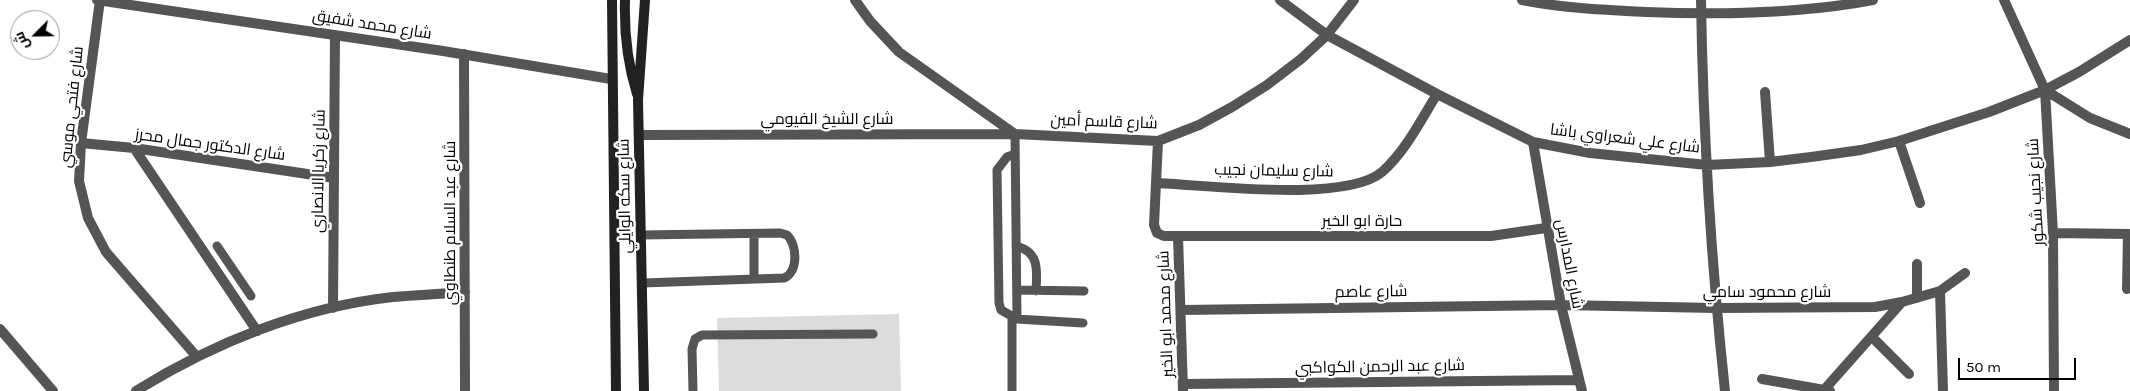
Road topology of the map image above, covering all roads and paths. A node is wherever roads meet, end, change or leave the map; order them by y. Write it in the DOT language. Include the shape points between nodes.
graph roads {
  1 [pos="99,0"];
  2 [pos="612,0"];
  3 [pos="625,0"];
  4 [pos="645,0"];
  5 [pos="856,0"];
  6 [pos="1280,0"];
  7 [pos="1354,0"];
  8 [pos="1522,0"];
  9 [pos="1700,0"];
  10 [pos="1873,0"];
  11 [pos="2004,0"];
  12 [pos="1701,14"];
  13 [pos="336,35"];
  14 [pos="1327,35"];
  15 [pos="2130,40"];
  16 [pos="464,54"];
  17 [pos="611,79"];
  18 [pos="2045,90"];
  19 [pos="1765,92"];
  20 [pos="1437,94"];
  21 [pos="638,100"];
  22 [pos="639,134"];
  23 [pos="1015,134"];
  24 [pos="2130,134"];
  25 [pos="1158,141"];
  26 [pos="1899,141"];
  27 [pos="1532,142"];
  28 [pos="81,143"];
  29 [pos="134,148"];
  30 [pos="1015,154"];
  31 [pos="1770,162"];
  32 [pos="1707,165"];
  33 [pos="334,178"];
  34 [pos="1156,183"];
  35 [pos="1920,203"];
  36 [pos="1546,228"];
  37 [pos="2054,233"];
  38 [pos="641,234"];
  39 [pos="754,234"];
  40 [pos="2129,234"];
  41 [pos="1178,236"];
  42 [pos="217,246"];
  43 [pos="1016,246"];
  44 [pos="1917,264"];
  45 [pos="1965,273"];
  46 [pos="754,279"];
  47 [pos="243,284"];
  48 [pos="643,284"];
  49 [pos="2127,289"];
  50 [pos="1017,290"];
  51 [pos="1036,291"];
  52 [pos="1084,291"];
  53 [pos="1940,291"];
  54 [pos="231,292"];
  55 [pos="465,292"];
  56 [pos="251,296"];
  57 [pos="1917,298"];
  58 [pos="1902,302"];
  59 [pos="1561,305"];
  60 [pos="333,308"];
  61 [pos="1716,308"];
  62 [pos="1181,310"];
  63 [pos="1015,318"];
  64 [pos="1083,323"];
  65 [pos="0,329"];
  66 [pos="257,331"];
  67 [pos="873,334"];
  68 [pos="1872,337"];
  69 [pos="197,357"];
  70 [pos="1909,374"];
  71 [pos="1762,379"];
  72 [pos="1578,380"];
  73 [pos="1302,387"];
  74 [pos="1183,388"];
  75 [pos="1826,390"];
  76 [pos="53,391"];
  77 [pos="136,391"];
  78 [pos="465,391"];
  79 [pos="616,391"];
  80 [pos="644,391"];
  81 [pos="693,391"];
  82 [pos="1012,391"];
  83 [pos="1582,391"];
  84 [pos="1724,391"];
  85 [pos="1943,391"];
  86 [pos="2054,391"];
  1 -- 13 [label="street, شارع محمد شفيق"];
  1 -- 28 [label="street, شارع فتحي موسي"];
  2 -- 17 [label="main road, شارع سكه الوايلي"];
  3 -- 21 [label="main road" via="624,37"];
  4 -- 21 [label="main road, شارع سكه الوايلي"];
  5 -- 23 [label="street" via="870,21 899,52"];
  6 -- 14 [label="street, شارع علي شعراوي باشا"];
  7 -- 14 [label="street, شارع قاسم أمين"];
  8 -- 12 [label="street" via="1582,9"];
  9 -- 12 [label="street"];
  10 -- 12 [label="street" via="1807,9"];
  11 -- 18 [label="street, شارع نجيب شكور"];
  12 -- 32 [label="street"];
  13 -- 16 [label="street, شارع محمد شفيق"];
  13 -- 33 [label="street, شارع زكريا الانصاري"];
  14 -- 20 [label="street, شارع علي شعراوي باشا"];
  14 -- 25 [label="street, شارع قاسم أمين" via="1301,60 1232,107 1199,125"];
  15 -- 18 [label="street, شارع علي شعراوي باشا"];
  16 -- 17 [label="street, شارع محمد شفيق"];
  16 -- 55 [label="street, شارع عبد السلام طنطاوي"];
  17 -- 79 [label="main road, شارع سكه الوايلي"];
  18 -- 24 [label="street" via="2090,118"];
  18 -- 26 [label="street, شارع علي شعراوي باشا"];
  18 -- 37 [label="street, شارع نجيب شكور"];
  19 -- 31 [label="street"];
  20 -- 27 [label="street, شارع علي شعراوي باشا"];
  20 -- 34 [label="street, شارع سليمان نجيب" via="1391,163 1359,184 1337,189 1284,189"];
  21 -- 22 [label="main road, شارع سكه الوايلي"];
  22 -- 23 [label="street, شارع الشيخ الفيومي"];
  22 -- 38 [label="main road, شارع سكه الوايلي"];
  23 -- 25 [label="street, شارع قاسم أمين"];
  23 -- 30 [label="lane"];
  25 -- 34 [label="street"];
  26 -- 31 [label="street, شارع علي شعراوي باشا" via="1861,150"];
  26 -- 35 [label="street"];
  27 -- 32 [label="street, شارع علي شعراوي باشا" via="1617,156"];
  27 -- 36 [label="street, شارع المدارس"];
  28 -- 29 [label="street, شارع الدكتور جمال محرز"];
  28 -- 69 [label="street, شارع فتحي موسي" via="79,181 88,218 106,252"];
  29 -- 33 [label="street, شارع الدكتور جمال محرز"];
  29 -- 54 [label="street"];
  30 -- 43 [label="lane"];
  30 -- 63 [label="lane" via="1000,163 997,170 999,303 1001,310"];
  31 -- 32 [label="street, شارع علي شعراوي باشا"];
  32 -- 61 [label="street"];
  33 -- 60 [label="street, شارع زكريا الانصاري"];
  34 -- 41 [label="street, حارة ابو الخير" via="1154,225 1157,233"];
  36 -- 41 [label="street, حارة ابو الخير" via="1491,236"];
  36 -- 59 [label="street, شارع المدارس"];
  37 -- 40 [label="street"];
  37 -- 86 [label="street, شارع نجيب شكور"];
  38 -- 39 [label="lane"];
  38 -- 48 [label="main road, شارع سكه الوايلي"];
  39 -- 46 [label="lane"];
  39 -- 46 [label="lane" via="787,235 794,245 794,263 790,275 784,278"];
  40 -- 49 [label="street"];
  41 -- 62 [label="street, شارع محمد ابو الخير"];
  42 -- 47 [label="lane"];
  43 -- 50 [label="lane"];
  43 -- 51 [label="lane" via="1034,256 1037,263"];
  44 -- 57 [label="street"];
  45 -- 53 [label="street, شارع محمود سامي"];
  46 -- 48 [label="lane"];
  47 -- 54 [label="lane"];
  47 -- 56 [label="lane"];
  48 -- 80 [label="main road, شارع سكه الوايلي"];
  50 -- 51 [label="lane"];
  50 -- 63 [label="lane"];
  51 -- 52 [label="lane"];
  53 -- 57 [label="street, شارع محمود سامي"];
  53 -- 85 [label="street"];
  54 -- 66 [label="street"];
  55 -- 60 [label="street" via="391,297"];
  55 -- 78 [label="street, شارع عبد السلام طنطاوي"];
  57 -- 58 [label="street, شارع محمود سامي"];
  58 -- 61 [label="street, شارع محمود سامي" via="1875,306"];
  58 -- 68 [label="street"];
  59 -- 61 [label="street, شارع محمود سامي"];
  59 -- 62 [label="street, شارع عاصم"];
  59 -- 72 [label="street, شارع المدارس"];
  60 -- 66 [label="street"];
  61 -- 84 [label="street"];
  62 -- 74 [label="street, شارع محمد ابو الخير"];
  63 -- 64 [label="lane"];
  63 -- 82 [label="lane"];
  65 -- 76 [label="street"];
  66 -- 69 [label="street"];
  67 -- 81 [label="lane" via="702,335 695,339 692,349"];
  68 -- 70 [label="street"];
  68 -- 75 [label="street"];
  69 -- 77 [label="street"];
  71 -- 75 [label="street"];
  72 -- 73 [label="street, شارع عبد الرحمن الكواكبي"];
  72 -- 83 [label="street, شارع المدارس"];
  73 -- 74 [label="street, شارع عبد الرحمن الكواكبي"];
}
